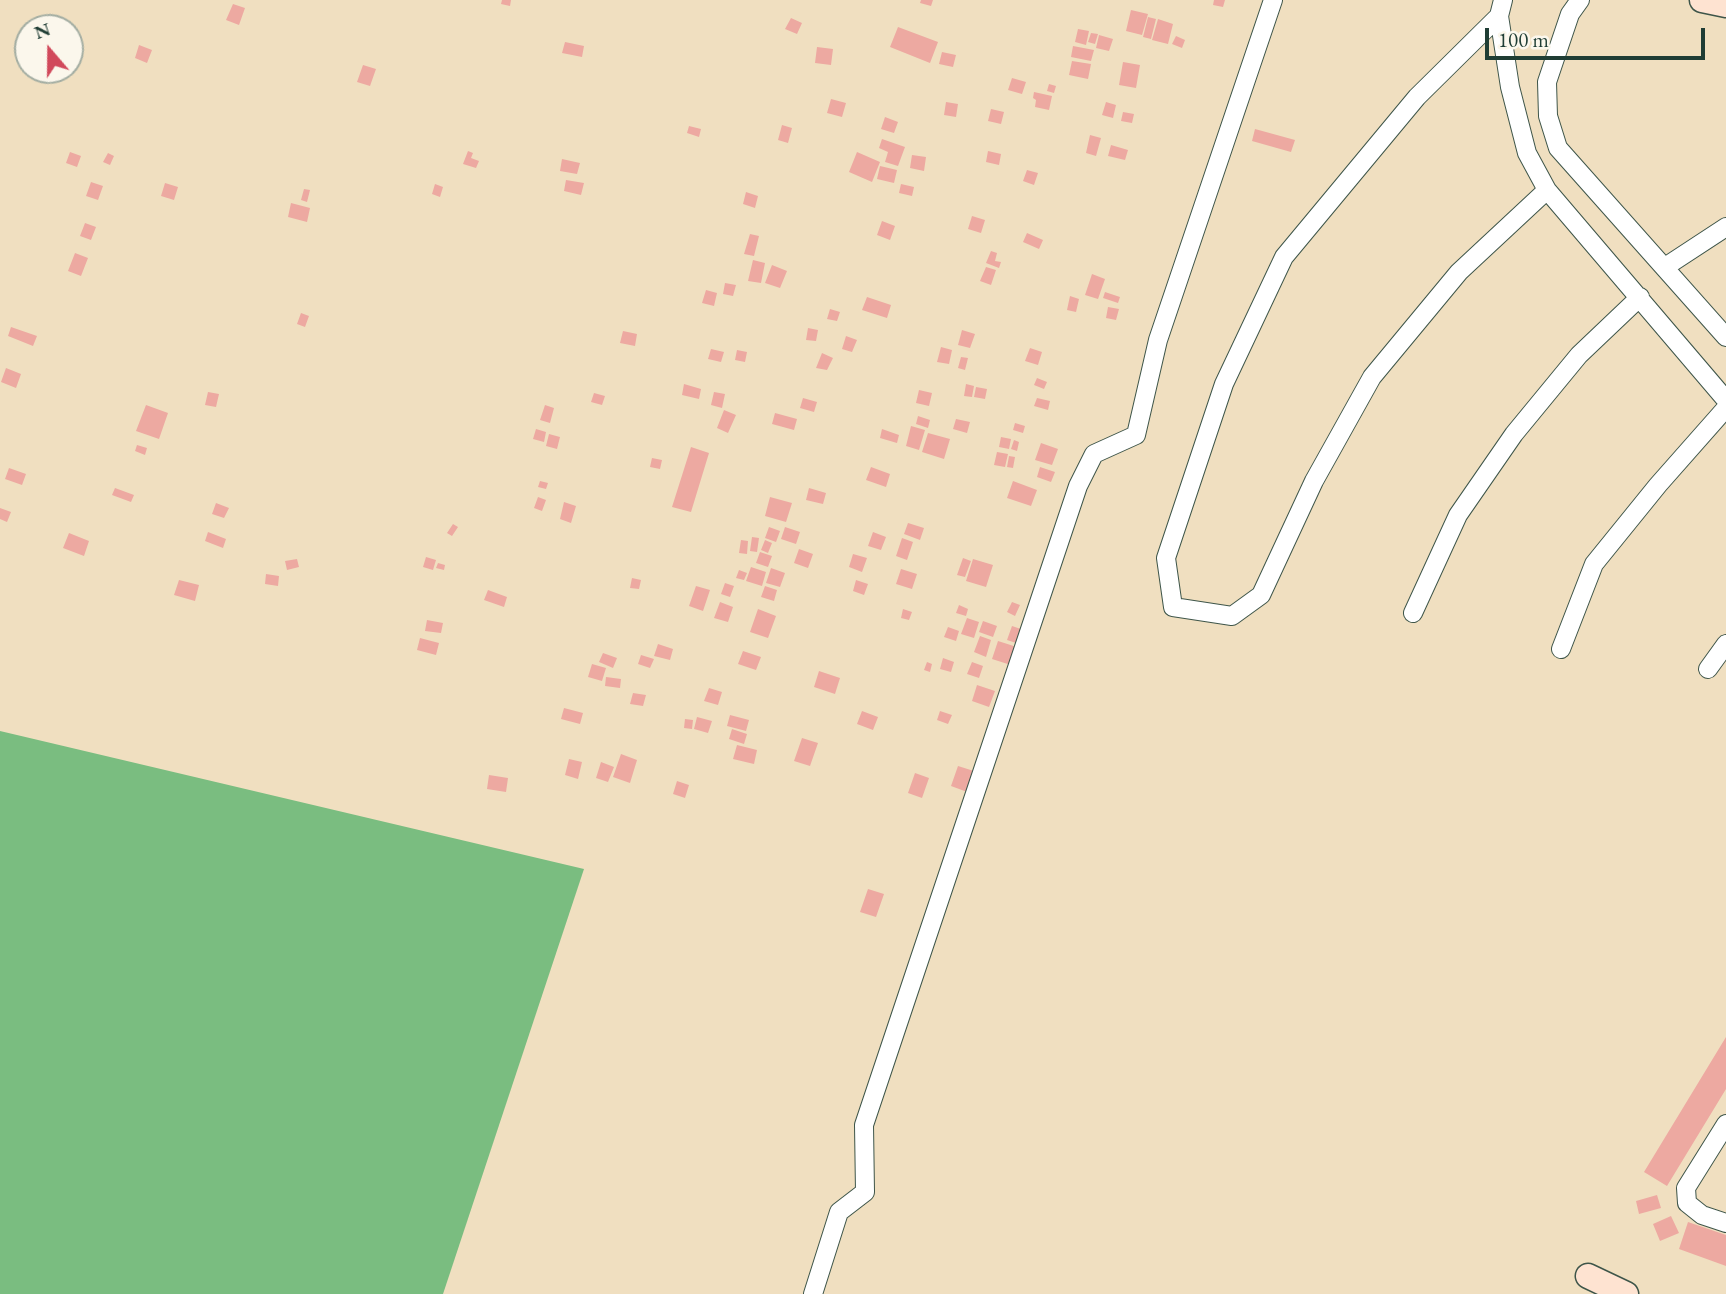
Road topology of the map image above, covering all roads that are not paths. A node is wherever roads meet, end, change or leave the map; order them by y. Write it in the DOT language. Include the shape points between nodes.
graph roads {
  1 [pos="1273,0"];
  2 [pos="1580,0"];
  3 [pos="1702,0"];
  4 [pos="1726,5"];
  5 [pos="1501,8"];
  6 [pos="1547,190"];
  7 [pos="1726,227"];
  8 [pos="1665,267"];
  9 [pos="1640,297"];
  10 [pos="1726,337"];
  11 [pos="1726,400"];
  12 [pos="1726,408"];
  13 [pos="1413,613"];
  14 [pos="1726,644"];
  15 [pos="1561,649"];
  16 [pos="1708,669"];
  17 [pos="1726,1124"];
  18 [pos="1726,1223"];
  19 [pos="1588,1276"];
  20 [pos="813,1294"];
  21 [pos="1626,1294"];
  1 -- 20 [label="street" via="1158,340 1136,435 1094,454 1078,486 864,1125 865,1192 839,1212"];
  2 -- 8 [label="street" via="1570,14 1547,82 1548,116 1558,148"];
  3 -- 4 [label="main road"];
  5 -- 6 [label="street" via="1510,87 1527,153"];
  5 -- 6 [label="street" via="1417,97 1284,257 1224,384 1166,558 1173,607 1232,616 1261,595 1314,481 1373,377 1460,272"];
  6 -- 9 [label="street"];
  7 -- 8 [label="street"];
  8 -- 10 [label="street"];
  9 -- 11 [label="street"];
  9 -- 13 [label="street" via="1579,355 1514,433 1458,515"];
  12 -- 15 [label="street" via="1594,564"];
  14 -- 16 [label="street"];
  17 -- 18 [label="street" via="1686,1188 1687,1203 1702,1215"];
  19 -- 21 [label="main road"];
}
